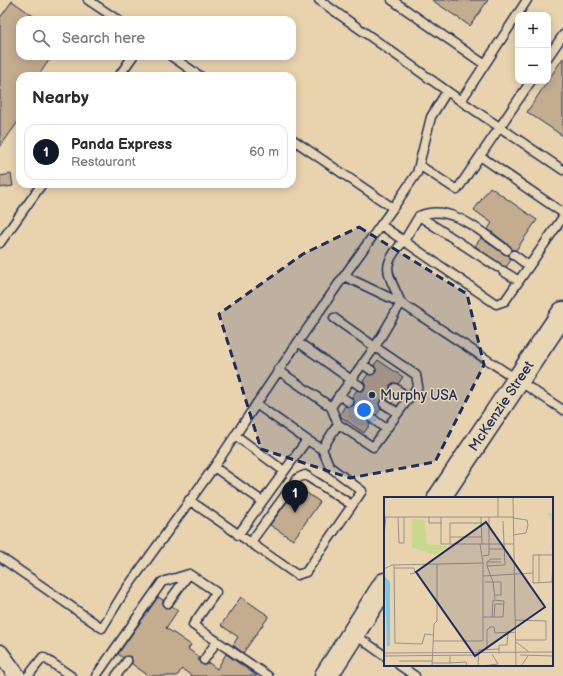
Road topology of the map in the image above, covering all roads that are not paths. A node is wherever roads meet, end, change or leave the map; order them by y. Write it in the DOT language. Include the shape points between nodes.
graph roads {
  1 [pos="88,0"];
  2 [pos="320,0"];
  3 [pos="392,0"];
  4 [pos="527,0"];
  5 [pos="112,16"];
  6 [pos="563,34"];
  7 [pos="551,52"];
  8 [pos="130,60"];
  9 [pos="177,60"];
  10 [pos="484,64"];
  11 [pos="122,72"];
  12 [pos="194,72"];
  13 [pos="529,84"];
  14 [pos="447,91"];
  15 [pos="460,100"];
  16 [pos="500,126"];
  17 [pos="296,142"];
  18 [pos="480,156"];
  19 [pos="419,165"];
  20 [pos="563,170"];
  21 [pos="39,188"];
  22 [pos="393,208"];
  23 [pos="563,213"];
  24 [pos="419,216"];
  25 [pos="563,218"];
  26 [pos="381,225"];
  27 [pos="404,241"];
  28 [pos="0,244"];
  29 [pos="507,250"];
  30 [pos="514,255"];
  31 [pos="529,266"];
  32 [pos="344,276"];
  33 [pos="519,281"];
  34 [pos="401,303"];
  35 [pos="563,313"];
  36 [pos="334,318"];
  37 [pos="298,342"];
  38 [pos="375,347"];
  39 [pos="362,364"];
  40 [pos="278,370"];
  41 [pos="371,370"];
  42 [pos="351,379"];
  43 [pos="517,380"];
  44 [pos="360,386"];
  45 [pos="395,388"];
  46 [pos="339,395"];
  47 [pos="409,398"];
  48 [pos="349,402"];
  49 [pos="256,404"];
  50 [pos="384,404"];
  51 [pos="331,407"];
  52 [pos="563,410"];
  53 [pos="398,413"];
  54 [pos="373,419"];
  55 [pos="338,424"];
  56 [pos="386,429"];
  57 [pos="235,436"];
  58 [pos="307,440"];
  59 [pos="322,449"];
  60 [pos="214,467"];
  61 [pos="284,471"];
  62 [pos="441,497"];
  63 [pos="189,500"];
  64 [pos="262,501"];
  65 [pos="352,505"];
  66 [pos="238,535"];
  67 [pos="250,543"];
  68 [pos="0,557"];
  69 [pos="189,574"];
  70 [pos="384,586"];
  71 [pos="168,603"];
  72 [pos="353,634"];
  73 [pos="217,641"];
  74 [pos="0,653"];
  75 [pos="384,655"];
  76 [pos="204,660"];
  77 [pos="127,661"];
  78 [pos="400,666"];
  79 [pos="15,674"];
  80 [pos="70,676"];
  81 [pos="96,676"];
  82 [pos="116,676"];
  83 [pos="268,676"];
  84 [pos="326,676"];
  85 [pos="415,676"];
  1 -- 5 [label="lane"];
  2 -- 14 [label="lane"];
  3 -- 10 [label="lane"];
  4 -- 10 [label="lane"];
  6 -- 7 [label="lane"];
  8 -- 11 [label="lane"];
  9 -- 12 [label="lane"];
  10 -- 15 [label="lane"];
  13 -- 16 [label="lane"];
  14 -- 15 [label="lane"];
  14 -- 19 [label="lane" via="431,118"];
  15 -- 16 [label="lane"];
  16 -- 18 [label="lane"];
  16 -- 20 [label="lane"];
  17 -- 22 [label="lane"];
  18 -- 19 [label="lane" via="457,190"];
  18 -- 23 [label="lane"];
  19 -- 22 [label="lane" via="417,173"];
  21 -- 28 [label="lane"];
  22 -- 26 [label="lane"];
  24 -- 27 [label="lane"];
  24 -- 29 [label="lane" via="429,211 454,215"];
  24 -- 33 [label="lane"];
  25 -- 31 [label="lane"];
  26 -- 27 [label="lane"];
  26 -- 32 [label="lane"];
  27 -- 33 [label="lane" via="496,304 505,301"];
  27 -- 34 [label="lane" via="390,258 388,270"];
  30 -- 31 [label="lane"];
  31 -- 33 [label="lane"];
  32 -- 34 [label="lane"];
  32 -- 37 [label="lane"];
  34 -- 38 [label="lane"];
  34 -- 43 [label="lane"];
  35 -- 43 [label="main road, McKenzie Street"];
  36 -- 38 [label="lane"];
  37 -- 40 [label="lane"];
  37 -- 42 [label="lane"];
  38 -- 39 [label="lane"];
  38 -- 47 [label="lane" via="416,375 418,386"];
  39 -- 41 [label="lane"];
  39 -- 42 [label="lane"];
  40 -- 49 [label="lane"];
  40 -- 51 [label="lane"];
  42 -- 44 [label="lane"];
  42 -- 46 [label="lane"];
  43 -- 52 [label="lane"];
  43 -- 62 [label="main road, McKenzie Street"];
  45 -- 47 [label="lane"];
  46 -- 48 [label="lane"];
  46 -- 51 [label="lane"];
  47 -- 53 [label="lane"];
  49 -- 57 [label="lane"];
  49 -- 58 [label="lane"];
  50 -- 53 [label="lane"];
  51 -- 55 [label="lane"];
  53 -- 56 [label="lane"];
  54 -- 56 [label="lane"];
  55 -- 56 [label="lane" via="373,447"];
  55 -- 59 [label="lane"];
  57 -- 60 [label="lane"];
  57 -- 61 [label="lane"];
  58 -- 59 [label="lane"];
  58 -- 61 [label="lane"];
  59 -- 65 [label="lane" via="330,467 362,491"];
  60 -- 63 [label="lane"];
  60 -- 64 [label="lane"];
  61 -- 64 [label="lane"];
  63 -- 66 [label="lane"];
  63 -- 68 [label="lane" via="124,592 102,628"];
  64 -- 66 [label="lane"];
  65 -- 67 [label="lane" via="305,475 298,478"];
  65 -- 67 [label="lane" via="306,572 297,575"];
  66 -- 67 [label="lane"];
  69 -- 71 [label="lane"];
  69 -- 73 [label="lane" via="216,592 193,625"];
  69 -- 81 [label="lane" via="162,582"];
  70 -- 72 [label="main road"];
  72 -- 75 [label="lane"];
  72 -- 84 [label="main road"];
  73 -- 76 [label="lane"];
  73 -- 83 [label="lane"];
  74 -- 79 [label="street"];
  77 -- 82 [label="lane"];
  78 -- 85 [label="lane"];
  79 -- 80 [label="lane" via="43,657"];
}
